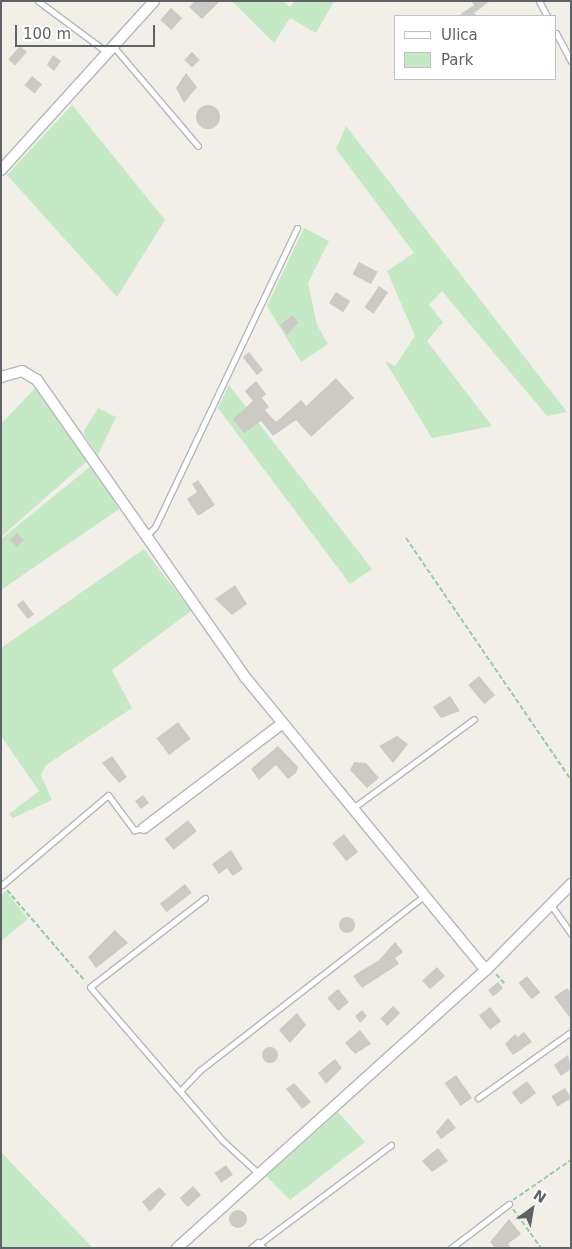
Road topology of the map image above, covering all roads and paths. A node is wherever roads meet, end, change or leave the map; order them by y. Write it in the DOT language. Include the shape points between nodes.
graph roads {
  1 [pos="38,1"];
  2 [pos="154,1"];
  3 [pos="539,1"];
  4 [pos="546,15"];
  5 [pos="557,35"];
  6 [pos="110,49"];
  7 [pos="571,61"];
  8 [pos="198,146"];
  9 [pos="1,170"];
  10 [pos="298,228"];
  11 [pos="1,377"];
  12 [pos="144,538"];
  13 [pos="406,538"];
  14 [pos="474,718"];
  15 [pos="283,723"];
  16 [pos="571,780"];
  17 [pos="353,808"];
  18 [pos="144,828"];
  19 [pos="571,884"];
  20 [pos="2,885"];
  21 [pos="424,896"];
  22 [pos="205,898"];
  23 [pos="551,905"];
  24 [pos="571,934"];
  25 [pos="488,968"];
  26 [pos="505,984"];
  27 [pos="90,987"];
  28 [pos="571,1032"];
  29 [pos="180,1091"];
  30 [pos="478,1098"];
  31 [pos="391,1145"];
  32 [pos="571,1160"];
  33 [pos="260,1175"];
  34 [pos="509,1204"];
  35 [pos="261,1246"];
  36 [pos="177,1248"];
  37 [pos="251,1248"];
  38 [pos="451,1248"];
  39 [pos="541,1248"];
  1 -- 6 [label="lane"];
  2 -- 6 [label="street"];
  3 -- 4 [label="lane"];
  5 -- 7 [label="lane"];
  6 -- 8 [label="lane"];
  6 -- 9 [label="street"];
  10 -- 12 [label="lane" via="155,527"];
  11 -- 12 [label="street" via="22,372 37,380"];
  12 -- 15 [label="street"];
  13 -- 16 [label="path"];
  14 -- 17 [label="lane"];
  15 -- 17 [label="street"];
  15 -- 18 [label="street"];
  17 -- 21 [label="street"];
  18 -- 20 [label="lane" via="134,830 108,796"];
  19 -- 23 [label="street"];
  20 -- 27 [label="path"];
  21 -- 25 [label="street"];
  21 -- 29 [label="lane" via="199,1071"];
  22 -- 27 [label="lane"];
  23 -- 24 [label="lane"];
  23 -- 25 [label="street"];
  25 -- 26 [label="path"];
  25 -- 33 [label="street"];
  27 -- 29 [label="lane"];
  28 -- 30 [label="lane"];
  29 -- 33 [label="lane" via="222,1140"];
  31 -- 35 [label="lane"];
  32 -- 34 [label="path"];
  33 -- 36 [label="street"];
  34 -- 38 [label="lane"];
  34 -- 39 [label="path"];
  35 -- 37 [label="lane"];
}
